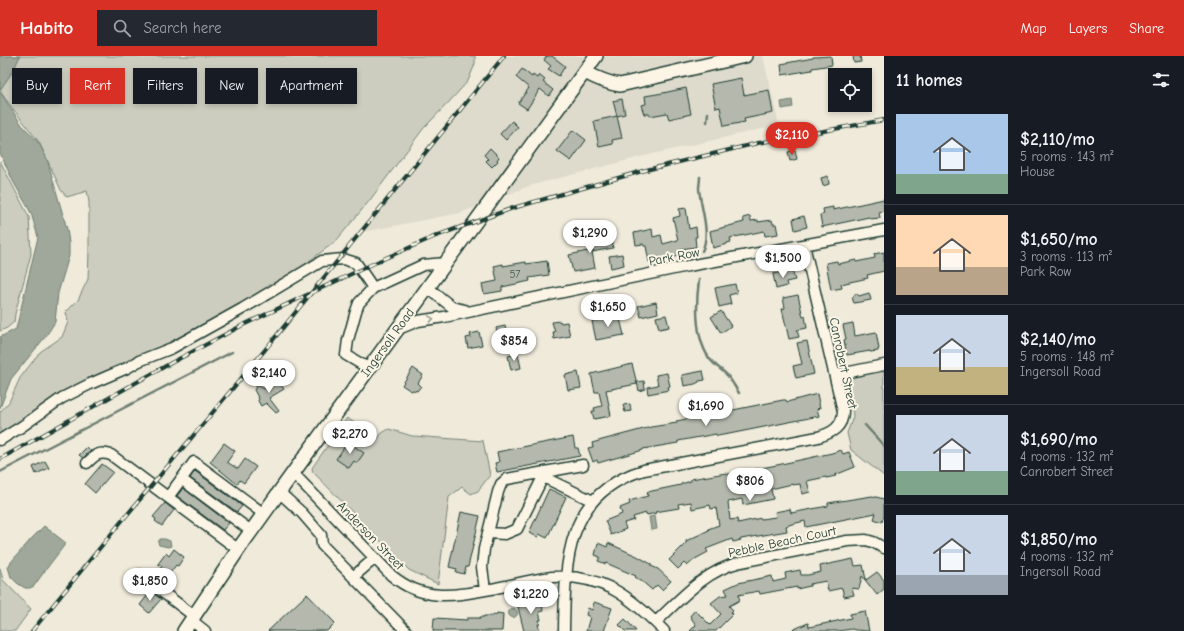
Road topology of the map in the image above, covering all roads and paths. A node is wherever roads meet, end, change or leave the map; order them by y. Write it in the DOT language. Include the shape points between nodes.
graph roads {
  1 [pos="596,56"];
  2 [pos="745,56"];
  3 [pos="585,72"];
  4 [pos="884,230"];
  5 [pos="804,245"];
  6 [pos="445,263"];
  7 [pos="427,287"];
  8 [pos="373,288"];
  9 [pos="469,311"];
  10 [pos="395,331"];
  11 [pos="884,365"];
  12 [pos="368,368"];
  13 [pos="835,375"];
  14 [pos="0,440"];
  15 [pos="87,463"];
  16 [pos="583,464"];
  17 [pos="293,472"];
  18 [pos="540,475"];
  19 [pos="181,480"];
  20 [pos="279,492"];
  21 [pos="168,497"];
  22 [pos="593,501"];
  23 [pos="264,514"];
  24 [pos="251,532"];
  25 [pos="488,533"];
  26 [pos="884,548"];
  27 [pos="239,550"];
  28 [pos="375,558"];
  29 [pos="140,575"];
  30 [pos="567,576"];
  31 [pos="354,577"];
  32 [pos="485,590"];
  33 [pos="656,622"];
  34 [pos="190,623"];
  35 [pos="205,631"];
  36 [pos="406,631"];
  37 [pos="564,631"];
  38 [pos="664,631"];
  1 -- 3 [label="main road, Ingersoll Road"];
  2 -- 3 [label="main road" via="620,85 610,84"];
  3 -- 6 [label="main road, Ingersoll Road"];
  4 -- 5 [label="street, Park Row"];
  5 -- 9 [label="street, Park Row"];
  5 -- 13 [label="street, Canrobert Street"];
  6 -- 7 [label="main road, Ingersoll Road"];
  6 -- 8 [label="street" via="423,265"];
  7 -- 9 [label="street, Park Row" via="452,307"];
  7 -- 10 [label="main road, Ingersoll Road"];
  8 -- 12 [label="street" via="356,310 346,354"];
  8 -- 14 [label="street" via="356,262 343,259 322,261 172,348 139,360 62,398"];
  10 -- 9 [label="street, Park Row, one-way" via="418,321"];
  10 -- 12 [label="main road, Ingersoll Road"];
  11 -- 13 [label="street"];
  12 -- 17 [label="main road, Ingersoll Road"];
  13 -- 22 [label="street, Canrobert Street" via="843,414 837,429 828,434 644,470 616,482"];
  15 -- 21 [label="street" via="96,454 111,454"];
  16 -- 18 [label="street"];
  17 -- 20 [label="main road, Ingersoll Road"];
  17 -- 28 [label="street, Anderson Street"];
  18 -- 22 [label="street"];
  18 -- 25 [label="street" via="517,529 505,534"];
  18 -- 25 [label="street" via="507,479 503,482"];
  19 -- 21 [label="street"];
  19 -- 23 [label="street" via="194,462"];
  19 -- 24 [label="street"];
  20 -- 23 [label="main road, Ingersoll Road"];
  20 -- 31 [label="street" via="302,513 321,535 322,545"];
  21 -- 27 [label="street"];
  22 -- 30 [label="street, Canrobert Street" via="573,535"];
  23 -- 24 [label="main road, Ingersoll Road"];
  24 -- 27 [label="main road, Ingersoll Road"];
  25 -- 32 [label="street" via="482,567"];
  26 -- 33 [label="street, Pebble Beach Court" via="866,540 847,541 729,565 702,580"];
  27 -- 34 [label="main road, Ingersoll Road"];
  28 -- 31 [label="street"];
  28 -- 32 [label="street, Anderson Street" via="398,582 424,593 449,596"];
  29 -- 34 [label="street"];
  30 -- 32 [label="street, Anderson Street"];
  30 -- 33 [label="street, Anderson Street" via="595,582 617,591"];
  30 -- 37 [label="street, Canrobert Street"];
  31 -- 36 [label="street"];
  33 -- 38 [label="street, Anderson Street"];
  34 -- 35 [label="street"];
}
